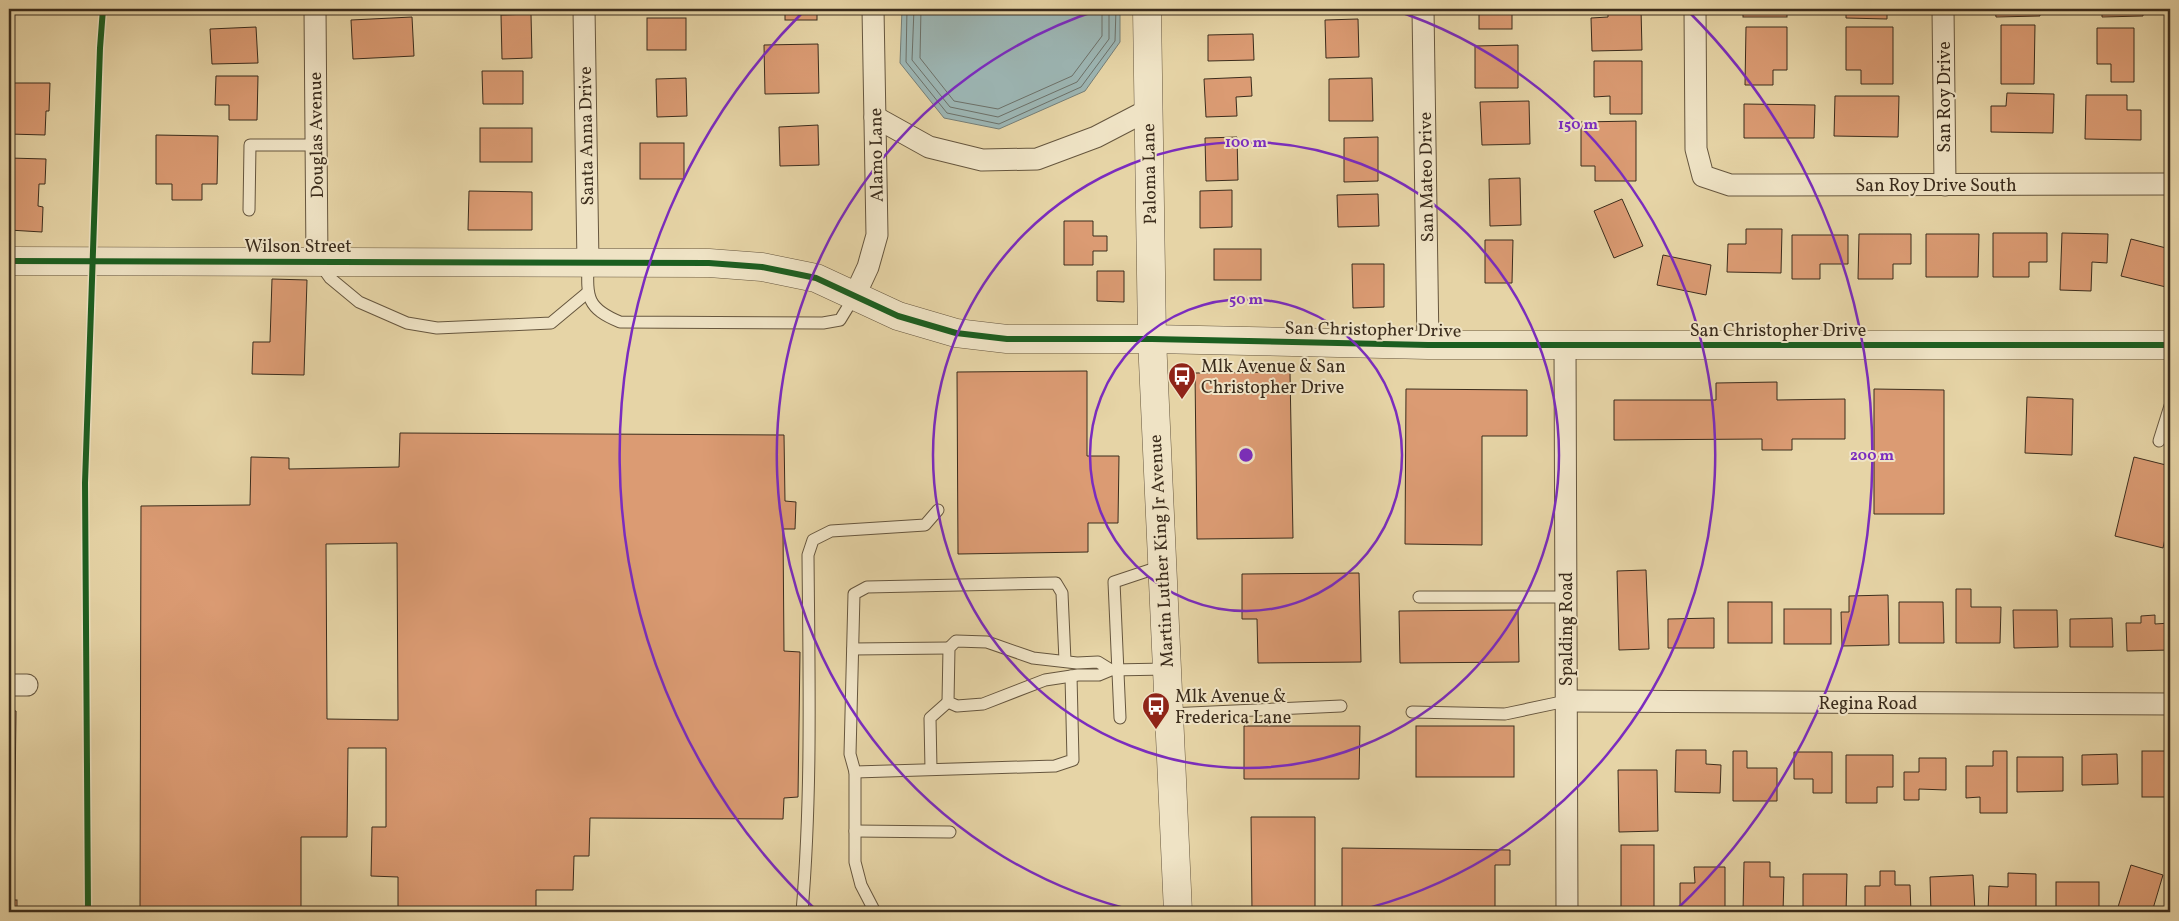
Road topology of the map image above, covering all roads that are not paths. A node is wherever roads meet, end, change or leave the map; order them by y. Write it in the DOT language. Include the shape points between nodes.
graph roads {
  1 [pos="315,9"];
  2 [pos="584,9"];
  3 [pos="873,9"];
  4 [pos="1147,9"];
  5 [pos="1423,9"];
  6 [pos="1695,9"];
  7 [pos="1943,9"];
  8 [pos="1148,110"];
  9 [pos="875,117"];
  10 [pos="316,145"];
  11 [pos="2170,184"];
  12 [pos="1945,185"];
  13 [pos="250,210"];
  14 [pos="9,261"];
  15 [pos="317,261"];
  16 [pos="588,263"];
  17 [pos="587,293"];
  18 [pos="854,297"];
  19 [pos="1152,339"];
  20 [pos="1428,345"];
  21 [pos="2170,345"];
  22 [pos="1565,346"];
  23 [pos="2170,406"];
  24 [pos="2160,441"];
  25 [pos="938,510"];
  26 [pos="1162,566"];
  27 [pos="1420,597"];
  28 [pos="1566,597"];
  29 [pos="948,648"];
  30 [pos="853,649"];
  31 [pos="1065,661"];
  32 [pos="1167,669"];
  33 [pos="1115,670"];
  34 [pos="1071,676"];
  35 [pos="1566,701"];
  36 [pos="948,702"];
  37 [pos="2170,704"];
  38 [pos="1341,706"];
  39 [pos="1412,712"];
  40 [pos="1169,714"];
  41 [pos="1120,718"];
  42 [pos="931,769"];
  43 [pos="855,772"];
  44 [pos="855,831"];
  45 [pos="950,832"];
  46 [pos="802,912"];
  47 [pos="875,912"];
  48 [pos="1178,912"];
  49 [pos="1567,912"];
  1 -- 10 [label="street, Douglas Avenue"];
  2 -- 16 [label="street, Santa Anna Drive"];
  3 -- 9 [label="street, Alamo Lane"];
  4 -- 8 [label="street, Paloma Lane"];
  5 -- 20 [label="street, San Mateo Drive"];
  6 -- 12 [label="street, San Roy Drive South" via="1696,149 1703,176 1730,185"];
  7 -- 12 [label="street, San Roy Drive"];
  8 -- 9 [label="street" via="1096,137 1037,159 982,160 930,147"];
  8 -- 19 [label="street, Paloma Lane"];
  9 -- 18 [label="street, Alamo Lane" via="877,235"];
  10 -- 13 [label="lane" via="250,144"];
  10 -- 15 [label="street, Douglas Avenue"];
  11 -- 12 [label="street, San Roy Drive South"];
  14 -- 15 [label="street, Wilson Street"];
  15 -- 16 [label="street, Wilson Street"];
  15 -- 17 [label="lane" via="330,278 359,302 407,323 437,328 552,323"];
  16 -- 17 [label="lane"];
  16 -- 18 [label="street, San Christopher Drive" via="709,263 762,267 816,278"];
  17 -- 18 [label="lane" via="604,315 620,322 823,323 840,320"];
  18 -- 19 [label="street, San Christopher Drive" via="898,316 956,333 1007,339"];
  19 -- 20 [label="street, San Christopher Drive"];
  19 -- 26 [label="street, Martin Luther King Jr Avenue"];
  20 -- 22 [label="street, San Christopher Drive"];
  21 -- 22 [label="street, San Christopher Drive"];
  22 -- 28 [label="street, Spalding Road"];
  23 -- 24 [label="lane"];
  25 -- 46 [label="lane" via="925,526 831,531 813,540 808,554 810,738 808,842"];
  26 -- 32 [label="street, Martin Luther King Jr Avenue"];
  26 -- 33 [label="lane" via="1114,582"];
  27 -- 28 [label="lane"];
  28 -- 35 [label="street, Spalding Road"];
  29 -- 30 [label="lane"];
  29 -- 31 [label="lane" via="956,640 987,642 1033,658"];
  29 -- 36 [label="lane"];
  30 -- 31 [label="lane" via="854,594 867,587 1056,583 1062,593"];
  30 -- 43 [label="lane" via="850,754"];
  31 -- 33 [label="lane" via="1098,662"];
  32 -- 33 [label="lane"];
  32 -- 40 [label="street, Martin Luther King Jr Avenue"];
  33 -- 34 [label="lane" via="1099,675"];
  33 -- 41 [label="lane"];
  34 -- 36 [label="lane" via="1045,680 983,704 956,706"];
  34 -- 42 [label="lane" via="1073,760 1055,766"];
  35 -- 37 [label="street, Regina Road"];
  35 -- 39 [label="lane" via="1505,714"];
  35 -- 49 [label="street, Spalding Road"];
  36 -- 42 [label="lane" via="930,718"];
  38 -- 40 [label="lane"];
  40 -- 48 [label="street, Martin Luther King Jr Avenue"];
  42 -- 43 [label="lane"];
  43 -- 44 [label="lane"];
  44 -- 45 [label="lane"];
  44 -- 47 [label="lane" via="855,862 861,885"];
}
